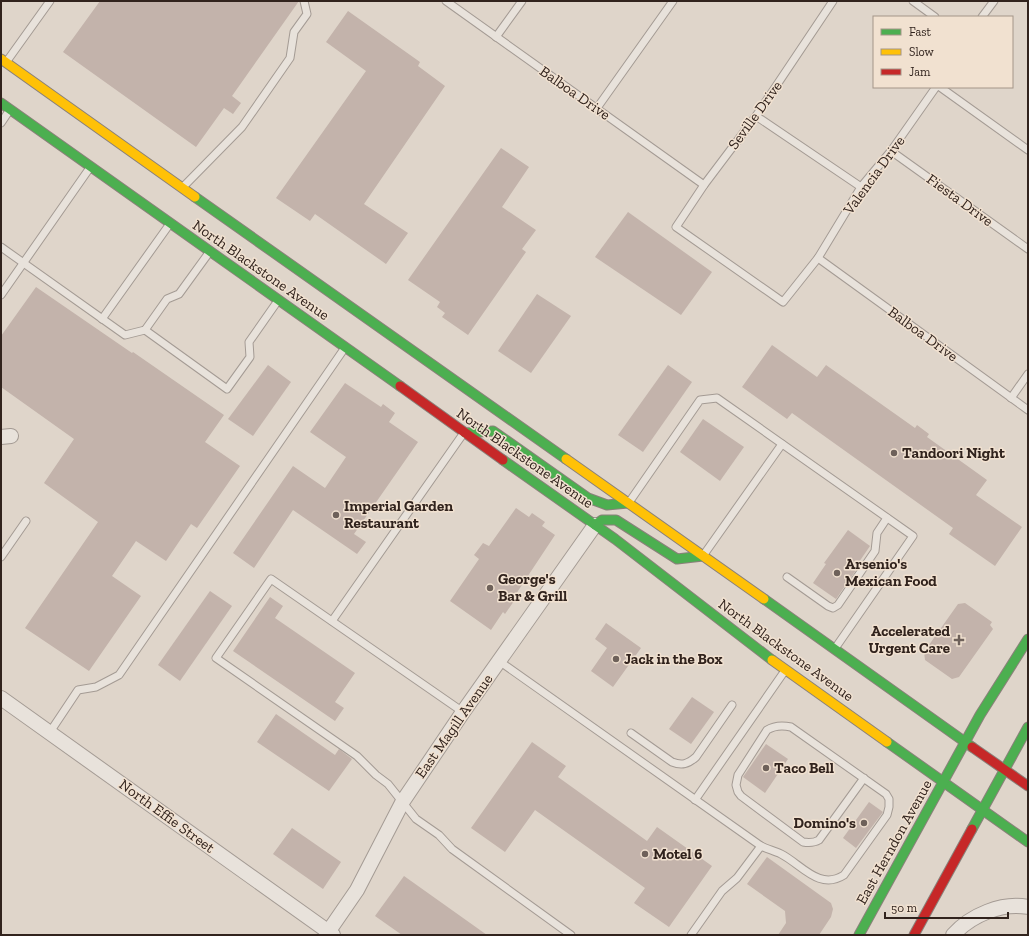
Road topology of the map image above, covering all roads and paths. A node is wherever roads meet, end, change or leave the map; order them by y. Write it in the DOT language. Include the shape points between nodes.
graph roads {
  1 [pos="50,1"];
  2 [pos="304,1"];
  3 [pos="446,1"];
  4 [pos="522,1"];
  5 [pos="673,1"];
  6 [pos="833,1"];
  7 [pos="912,1"];
  8 [pos="994,1"];
  9 [pos="934,16"];
  10 [pos="983,16"];
  11 [pos="496,37"];
  12 [pos="3,61"];
  13 [pos="935,88"];
  14 [pos="941,88"];
  15 [pos="1,104"];
  16 [pos="598,108"];
  17 [pos="10,110"];
  18 [pos="756,116"];
  19 [pos="1,123"];
  20 [pos="1028,150"];
  21 [pos="891,151"];
  22 [pos="91,167"];
  23 [pos="704,185"];
  24 [pos="182,187"];
  25 [pos="861,188"];
  26 [pos="170,223"];
  27 [pos="1,247"];
  28 [pos="1028,249"];
  29 [pos="210,252"];
  30 [pos="818,258"];
  31 [pos="24,263"];
  32 [pos="1,295"];
  33 [pos="279,300"];
  34 [pos="783,302"];
  35 [pos="102,319"];
  36 [pos="145,330"];
  37 [pos="345,348"];
  38 [pos="1028,374"];
  39 [pos="1011,398"];
  40 [pos="1028,410"];
  41 [pos="465,433"];
  42 [pos="782,444"];
  43 [pos="628,503"];
  44 [pos="887,518"];
  45 [pos="26,521"];
  46 [pos="595,525"];
  47 [pos="703,556"];
  48 [pos="1,557"];
  49 [pos="787,577"];
  50 [pos="332,621"];
  51 [pos="1028,639"];
  52 [pos="834,649"];
  53 [pos="499,661"];
  54 [pos="786,670"];
  55 [pos="1,698"];
  56 [pos="732,706"];
  57 [pos="463,712"];
  58 [pos="1028,727"];
  59 [pos="50,732"];
  60 [pos="631,733"];
  61 [pos="965,742"];
  62 [pos="1004,770"];
  63 [pos="864,778"];
  64 [pos="944,781"];
  65 [pos="1028,786"];
  66 [pos="695,800"];
  67 [pos="402,801"];
  68 [pos="983,809"];
  69 [pos="1028,842"];
  70 [pos="760,846"];
  71 [pos="1028,907"];
  72 [pos="330,934"];
  73 [pos="571,935"];
  74 [pos="691,935"];
  75 [pos="859,935"];
  76 [pos="914,935"];
  77 [pos="953,935"];
  1 -- 12 [label="lane"];
  2 -- 24 [label="lane" via="307,14 294,32 290,58 242,126"];
  3 -- 11 [label="lane, Balboa Drive"];
  4 -- 11 [label="lane"];
  5 -- 16 [label="lane"];
  6 -- 18 [label="lane, Seville Drive"];
  7 -- 9 [label="lane"];
  8 -- 10 [label="lane"];
  11 -- 16 [label="lane, Balboa Drive"];
  12 -- 24 [label="main road, North Blackstone Avenue"];
  13 -- 21 [label="lane, Valencia Drive"];
  14 -- 20 [label="lane"];
  15 -- 17 [label="main road, North Blackstone Avenue"];
  16 -- 23 [label="lane, Balboa Drive"];
  17 -- 19 [label="lane"];
  17 -- 22 [label="main road, North Blackstone Avenue"];
  18 -- 23 [label="lane, Seville Drive"];
  18 -- 25 [label="lane"];
  21 -- 25 [label="lane, Valencia Drive"];
  21 -- 28 [label="lane, Fiesta Drive"];
  22 -- 26 [label="main road, North Blackstone Avenue"];
  22 -- 31 [label="lane"];
  23 -- 34 [label="lane, Seville Drive" via="676,227"];
  24 -- 43 [label="main road, North Blackstone Avenue"];
  25 -- 30 [label="lane, Valencia Drive"];
  26 -- 29 [label="main road, North Blackstone Avenue"];
  26 -- 35 [label="lane"];
  27 -- 31 [label="lane"];
  29 -- 33 [label="main road, North Blackstone Avenue"];
  29 -- 36 [label="lane" via="179,294 167,299"];
  30 -- 34 [label="lane, Valencia Drive"];
  30 -- 39 [label="lane, Balboa Drive"];
  31 -- 32 [label="lane"];
  31 -- 35 [label="lane"];
  33 -- 36 [label="lane" via="248,342 250,357 227,389"];
  33 -- 37 [label="main road, North Blackstone Avenue"];
  35 -- 36 [label="lane" via="125,335"];
  37 -- 41 [label="main road, North Blackstone Avenue"];
  37 -- 59 [label="lane" via="119,674 96,687 78,690"];
  38 -- 39 [label="lane"];
  39 -- 40 [label="lane, Balboa Drive"];
  41 -- 43 [label="main road" via="493,431 597,503 612,506"];
  41 -- 46 [label="main road, North Blackstone Avenue"];
  41 -- 50 [label="lane"];
  42 -- 43 [label="lane" via="717,398 700,400"];
  42 -- 44 [label="lane"];
  42 -- 47 [label="lane"];
  43 -- 47 [label="main road, North Blackstone Avenue"];
  44 -- 49 [label="lane" via="877,533 875,552 838,605 833,608"];
  44 -- 52 [label="lane" via="914,536"];
  45 -- 48 [label="lane"];
  46 -- 47 [label="main road" via="602,520 616,520 678,559"];
  46 -- 53 [label="street, East Magill Avenue"];
  46 -- 54 [label="main road, North Blackstone Avenue"];
  47 -- 52 [label="main road, North Blackstone Avenue"];
  50 -- 57 [label="lane"];
  50 -- 67 [label="lane" via="271,579 216,658 357,756 388,784"];
  51 -- 61 [label="main road, East Herndon Avenue"];
  52 -- 61 [label="main road, North Blackstone Avenue"];
  53 -- 57 [label="street, East Magill Avenue"];
  53 -- 66 [label="lane"];
  54 -- 64 [label="main road, North Blackstone Avenue"];
  54 -- 66 [label="lane"];
  55 -- 59 [label="street, North Effie Street"];
  56 -- 60 [label="lane" via="696,757 684,764 672,762"];
  57 -- 67 [label="street, East Magill Avenue"];
  58 -- 62 [label="main road"];
  59 -- 72 [label="street, North Effie Street"];
  61 -- 62 [label="main road, North Blackstone Avenue"];
  61 -- 64 [label="main road, East Herndon Avenue"];
  62 -- 65 [label="main road, North Blackstone Avenue"];
  62 -- 68 [label="main road"];
  63 -- 63 [label="lane" via="816,842 808,843 777,824 741,796 736,785 738,775 767,730 784,725"];
  63 -- 70 [label="lane" via="886,794 889,799 888,811 844,875 832,880 810,875 782,854"];
  64 -- 68 [label="main road, North Blackstone Avenue"];
  64 -- 75 [label="main road, East Herndon Avenue"];
  66 -- 70 [label="lane"];
  67 -- 72 [label="street, East Magill Avenue" via="357,890"];
  67 -- 73 [label="lane" via="416,818 439,835 452,849"];
  68 -- 69 [label="main road, North Blackstone Avenue"];
  68 -- 76 [label="main road"];
  70 -- 74 [label="lane" via="737,878 722,891"];
  71 -- 77 [label="street" via="1009,906 992,910 974,918"];
}
